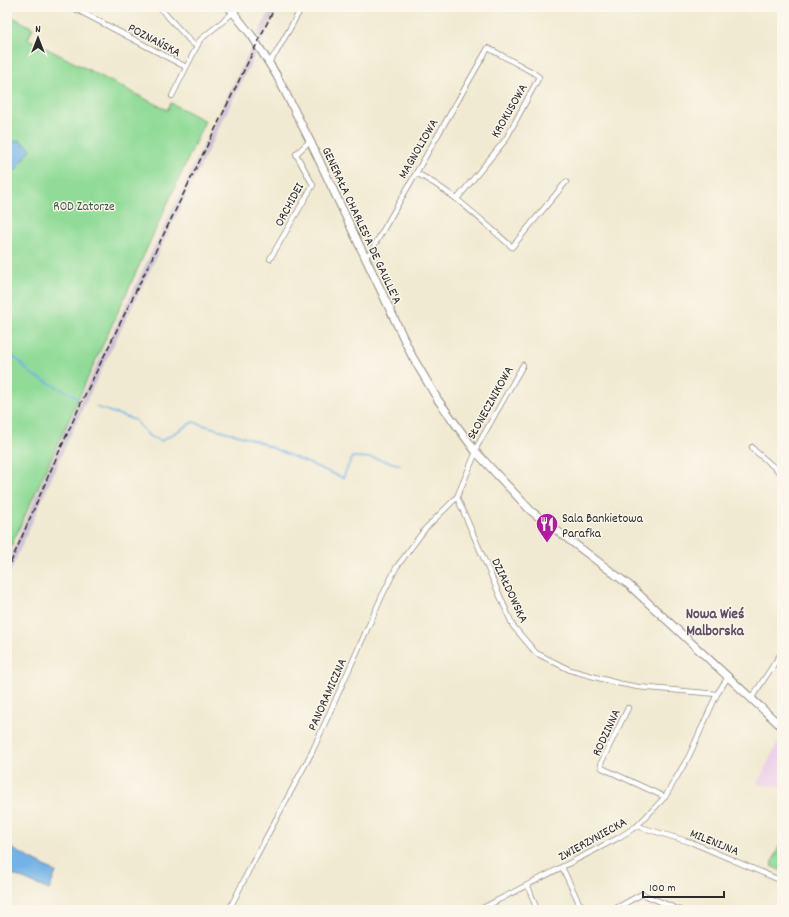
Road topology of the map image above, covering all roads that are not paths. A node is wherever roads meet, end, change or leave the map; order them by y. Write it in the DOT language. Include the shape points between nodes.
graph roads {
  1 [pos="72,7"];
  2 [pos="159,7"];
  3 [pos="240,7"];
  4 [pos="302,7"];
  5 [pos="231,9"];
  6 [pos="197,46"];
  7 [pos="488,48"];
  8 [pos="269,62"];
  9 [pos="186,67"];
  10 [pos="172,96"];
  11 [pos="310,141"];
  12 [pos="416,173"];
  13 [pos="566,182"];
  14 [pos="457,199"];
  15 [pos="364,256"];
  16 [pos="270,259"];
  17 [pos="523,365"];
  18 [pos="752,447"];
  19 [pos="476,451"];
  20 [pos="782,474"];
  21 [pos="457,497"];
  22 [pos="782,652"];
  23 [pos="728,677"];
  24 [pos="717,694"];
  25 [pos="751,699"];
  26 [pos="628,708"];
  27 [pos="782,728"];
  28 [pos="665,797"];
  29 [pos="637,826"];
  30 [pos="562,867"];
  31 [pos="782,881"];
  32 [pos="528,886"];
  33 [pos="229,910"];
  34 [pos="479,910"];
  35 [pos="537,910"];
  36 [pos="590,910"];
  37 [pos="611,910"];
  38 [pos="680,910"];
  1 -- 9 [label="street, POZNAŃSKA"];
  2 -- 6 [label="street"];
  3 -- 5 [label="street, POZNAŃSKA"];
  4 -- 8 [label="street"];
  5 -- 6 [label="street, POZNAŃSKA"];
  5 -- 8 [label="main road, GENERAŁA CHARLES'A DE GAULLE'A"];
  6 -- 9 [label="street, POZNAŃSKA"];
  7 -- 12 [label="street, MAGNOLIOWA"];
  7 -- 14 [label="street, KROKUSOWA" via="539,78 506,139"];
  8 -- 11 [label="main road, GENERAŁA CHARLES'A DE GAULLE'A"];
  9 -- 10 [label="street, POZNAŃSKA"];
  11 -- 15 [label="main road, GENERAŁA CHARLES'A DE GAULLE'A"];
  11 -- 16 [label="street, ORCHIDEI" via="296,154 313,185"];
  12 -- 14 [label="street" via="433,181"];
  12 -- 15 [label="street, MAGNOLIOWA" via="370,253"];
  13 -- 14 [label="street" via="512,247"];
  15 -- 19 [label="main road, GENERAŁA CHARLES'A DE GAULLE'A" via="412,356 438,400"];
  17 -- 19 [label="street, SŁONECZNIKOWA"];
  18 -- 20 [label="street"];
  19 -- 21 [label="street"];
  19 -- 23 [label="main road, GENERAŁA CHARLES'A DE GAULLE'A" via="531,511 629,585"];
  21 -- 24 [label="street, DZIAŁDOWSKA" via="513,626 536,653 570,670 617,683"];
  21 -- 33 [label="street, PANORAMICZNA" via="425,529 396,568 312,752"];
  22 -- 25 [label="street"];
  23 -- 24 [label="street"];
  23 -- 25 [label="main road, GENERAŁA CHARLES'A DE GAULLE'A"];
  24 -- 28 [label="street, ZWIERZYNIECKA" via="689,756"];
  25 -- 27 [label="main road, GENERAŁA CHARLES'A DE GAULLE'A"];
  26 -- 28 [label="street, RODZINNA" via="601,763 602,768"];
  28 -- 29 [label="street, ZWIERZYNIECKA"];
  29 -- 30 [label="street, ZWIERZYNIECKA"];
  29 -- 31 [label="street, MILENIJNA" via="693,843"];
  30 -- 32 [label="street, ZWIERZYNIECKA"];
  30 -- 36 [label="street" via="579,903"];
  32 -- 34 [label="street, ZWIERZYNIECKA"];
  32 -- 35 [label="street"];
  37 -- 38 [label="street" via="642,894"];
}
